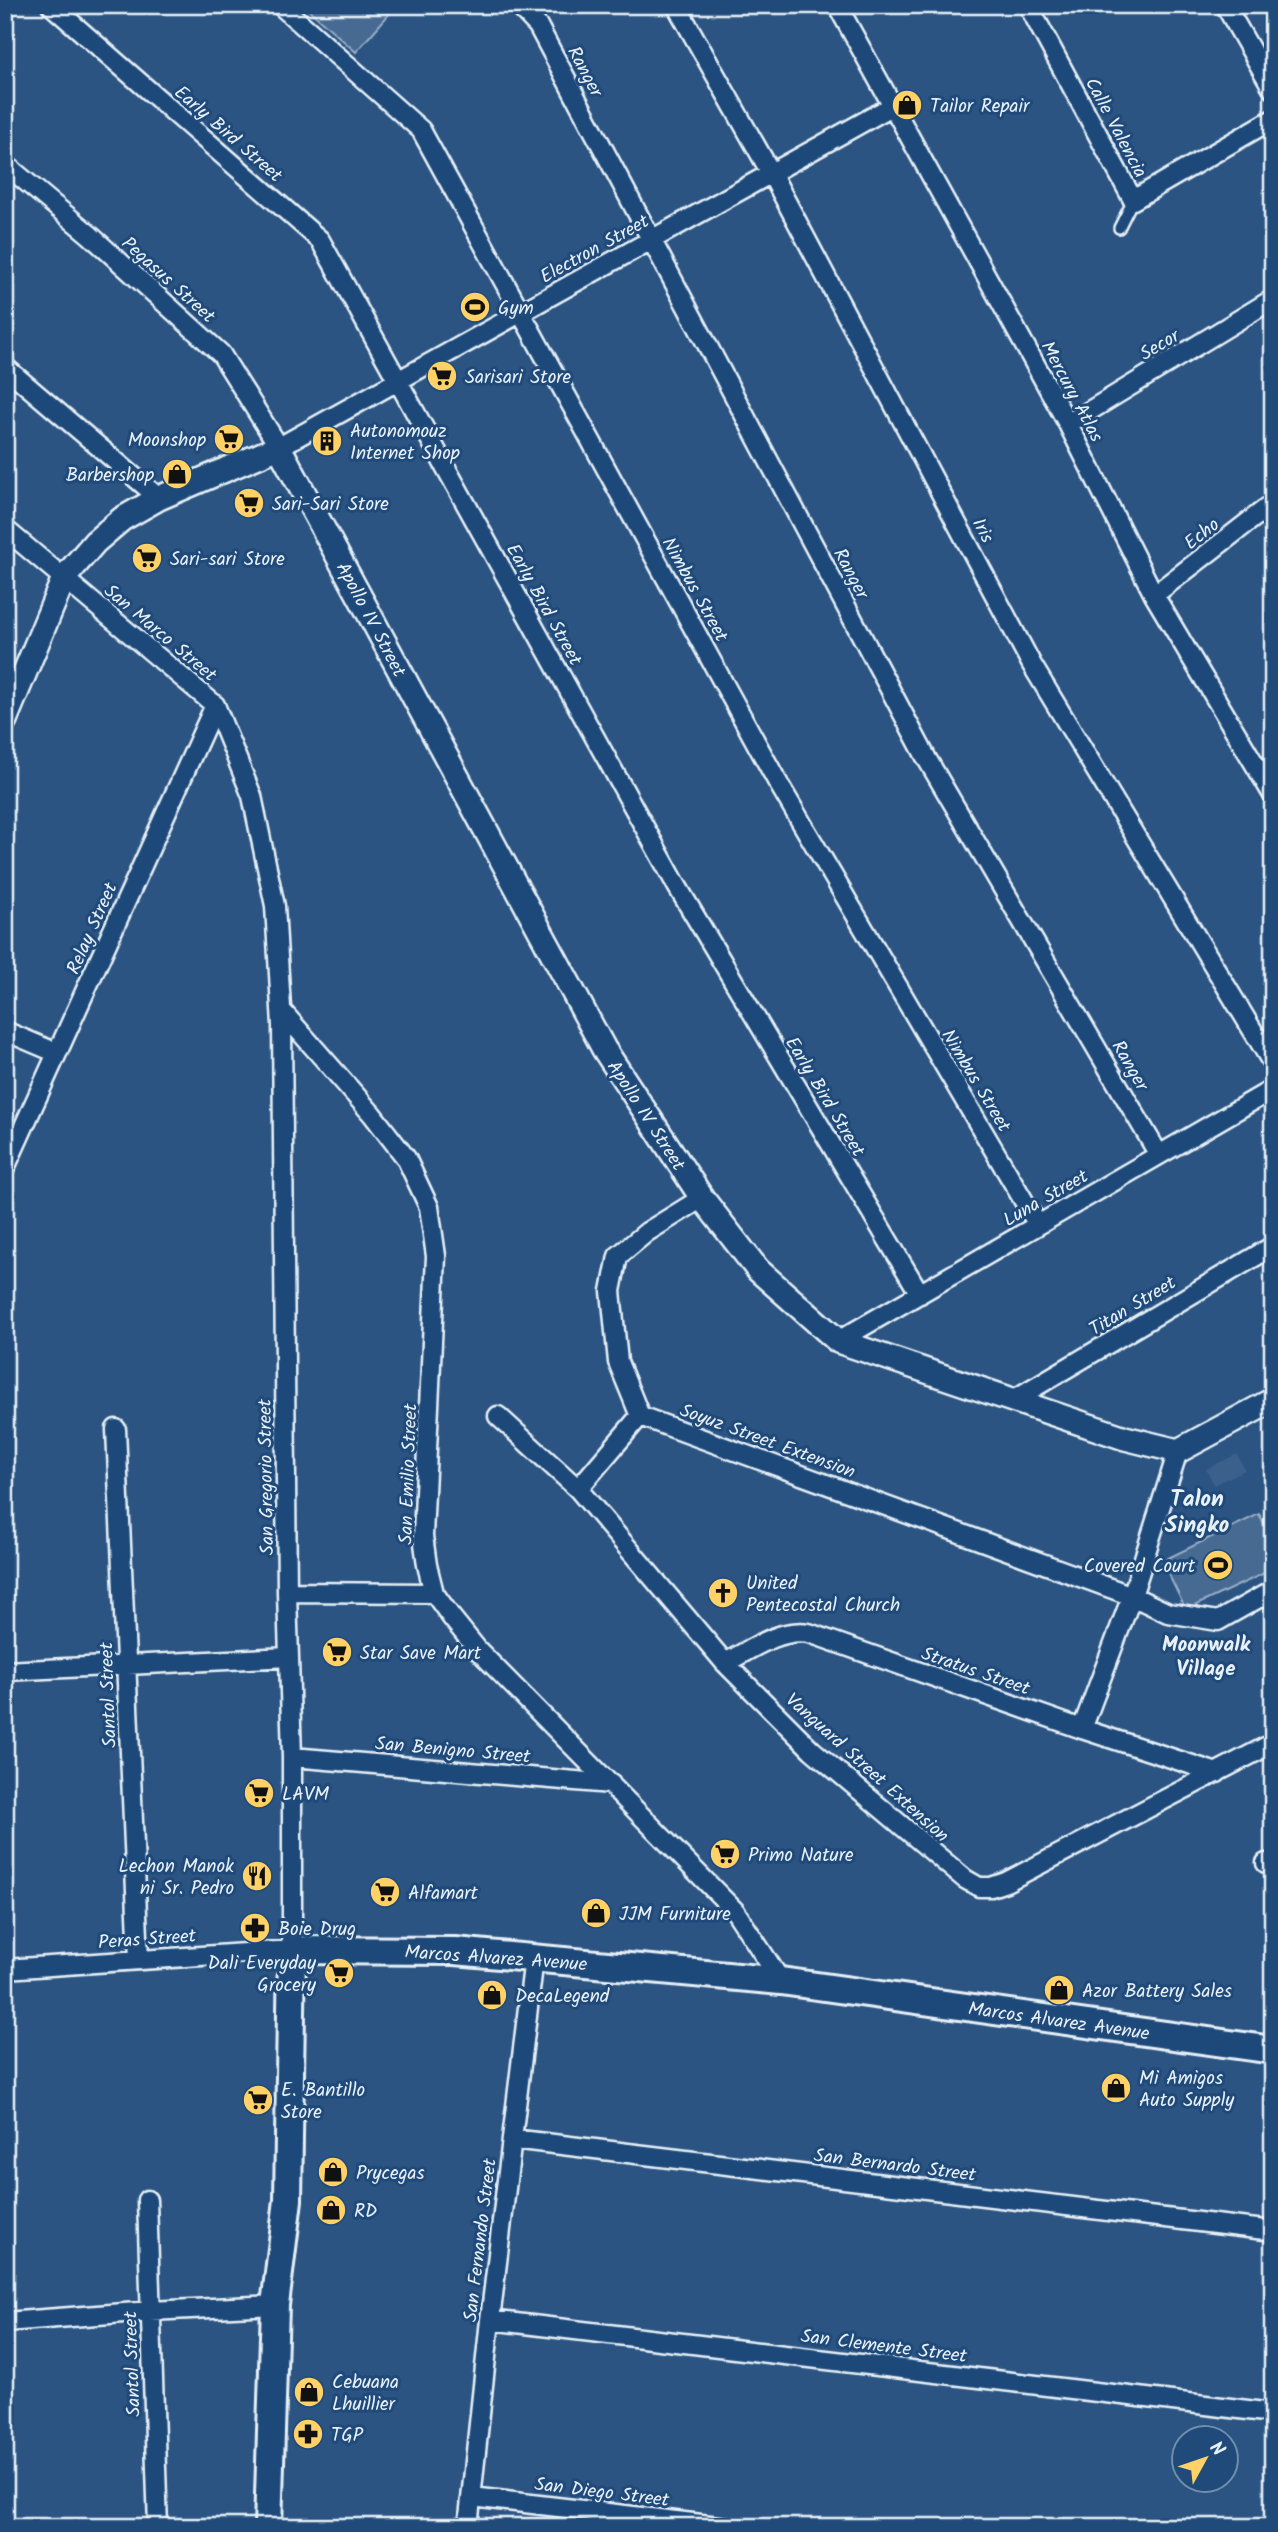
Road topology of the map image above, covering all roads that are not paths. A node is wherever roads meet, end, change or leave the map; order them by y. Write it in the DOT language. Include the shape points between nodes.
graph roads {
  1 [pos="51,5"];
  2 [pos="280,5"];
  3 [pos="518,5"];
  4 [pos="676,5"];
  5 [pos="837,5"];
  6 [pos="1028,5"];
  7 [pos="1225,5"];
  8 [pos="1273,89"];
  9 [pos="892,106"];
  10 [pos="1273,119"];
  11 [pos="5,164"];
  12 [pos="771,173"];
  13 [pos="1133,200"];
  14 [pos="1119,228"];
  15 [pos="652,240"];
  16 [pos="1273,303"];
  17 [pos="521,312"];
  18 [pos="5,367"];
  19 [pos="398,381"];
  20 [pos="1068,424"];
  21 [pos="279,447"];
  22 [pos="159,498"];
  23 [pos="1273,503"];
  24 [pos="5,529"];
  25 [pos="64,578"];
  26 [pos="1154,596"];
  27 [pos="215,705"];
  28 [pos="5,720"];
  29 [pos="1273,795"];
  30 [pos="281,1006"];
  31 [pos="5,1031"];
  32 [pos="57,1053"];
  33 [pos="1273,1064"];
  34 [pos="1273,1089"];
  35 [pos="1159,1155"];
  36 [pos="5,1168"];
  37 [pos="702,1198"];
  38 [pos="1038,1225"];
  39 [pos="1273,1245"];
  40 [pos="920,1294"];
  41 [pos="838,1341"];
  42 [pos="1013,1400"];
  43 [pos="1273,1400"];
  44 [pos="498,1416"];
  45 [pos="640,1416"];
  46 [pos="116,1429"];
  47 [pos="1178,1451"];
  48 [pos="578,1489"];
  49 [pos="1273,1590"];
  50 [pos="287,1592"];
  51 [pos="434,1593"];
  52 [pos="1132,1596"];
  53 [pos="289,1657"];
  54 [pos="725,1663"];
  55 [pos="126,1665"];
  56 [pos="5,1671"];
  57 [pos="1082,1729"];
  58 [pos="1273,1743"];
  59 [pos="292,1757"];
  60 [pos="1217,1773"];
  61 [pos="611,1784"];
  62 [pos="292,1950"];
  63 [pos="534,1958"];
  64 [pos="139,1960"];
  65 [pos="5,1969"];
  66 [pos="781,1981"];
  67 [pos="1273,2050"];
  68 [pos="512,2139"];
  69 [pos="147,2200"];
  70 [pos="1273,2231"];
  71 [pos="275,2305"];
  72 [pos="150,2311"];
  73 [pos="490,2319"];
  74 [pos="5,2322"];
  75 [pos="1273,2413"];
  76 [pos="472,2497"];
  77 [pos="158,2527"];
  78 [pos="268,2527"];
  79 [pos="468,2527"];
  80 [pos="727,2527"];
  1 -- 19 [label="street, Early Bird Street" via="320,240"];
  2 -- 17 [label="street, Nimbus Street" via="421,130"];
  3 -- 15 [label="street, Ranger" via="538,26"];
  4 -- 12 [label="street, Iris"];
  5 -- 9 [label="street, Mercury Atlas"];
  6 -- 13 [label="street, Calle Valencia"];
  7 -- 8 [label="street"];
  9 -- 12 [label="street, Electron Street"];
  9 -- 20 [label="street, Mercury Atlas"];
  10 -- 13 [label="street, Calle Valencia"];
  11 -- 21 [label="street, Pegasus Street" via="221,354"];
  12 -- 15 [label="street, Electron Street"];
  12 -- 33 [label="street, Iris" via="1032,665"];
  13 -- 14 [label="lane"];
  15 -- 17 [label="street, Electron Street"];
  15 -- 35 [label="street, Ranger" via="927,759"];
  16 -- 20 [label="street, Secor"];
  17 -- 19 [label="street, Electron Street"];
  17 -- 38 [label="street, Nimbus Street" via="777,781"];
  18 -- 22 [label="street"];
  19 -- 21 [label="street, Electron Street"];
  19 -- 40 [label="street, Early Bird Street" via="677,886"];
  20 -- 26 [label="street, Mercury Atlas"];
  21 -- 22 [label="street"];
  21 -- 37 [label="street, Apollo IV Street" via="604,1049"];
  22 -- 25 [label="street" via="122,519"];
  23 -- 26 [label="street, Echo"];
  24 -- 25 [label="street, San Marco Street"];
  25 -- 27 [label="street, San Marco Street"];
  25 -- 28 [label="street"];
  26 -- 29 [label="street, Mercury Atlas"];
  27 -- 30 [label="street, San Marco Street" via="251,796 275,906"];
  27 -- 32 [label="street, Relay Street"];
  30 -- 50 [label="street, San Gregorio Street"];
  30 -- 51 [label="street, San Emilio Street" via="406,1158 429,1207 436,1256 423,1536"];
  31 -- 32 [label="street"];
  32 -- 36 [label="street, Relay Street"];
  34 -- 35 [label="street, Luna Street"];
  35 -- 38 [label="street, Luna Street"];
  37 -- 41 [label="street, Apollo IV Street" via="758,1270"];
  37 -- 45 [label="street" via="618,1256 611,1292 618,1362"];
  38 -- 40 [label="street, Luna Street"];
  39 -- 42 [label="street, Titan Street"];
  40 -- 41 [label="street, Luna Street"];
  41 -- 42 [label="street, Apollo IV Street"];
  42 -- 47 [label="street, Apollo IV Street"];
  43 -- 47 [label="street"];
  44 -- 48 [label="street, Vanguard Street Extension"];
  45 -- 48 [label="street"];
  45 -- 52 [label="street, Soyuz Street Extension"];
  46 -- 55 [label="street, Santol Street"];
  47 -- 52 [label="street"];
  48 -- 54 [label="street, Vanguard Street Extension"];
  49 -- 52 [label="street, Soyuz Street Extension" via="1218,1621 1168,1614"];
  50 -- 51 [label="street"];
  50 -- 53 [label="street, San Gregorio Street"];
  51 -- 61 [label="street, San Emilio Street" via="477,1649"];
  52 -- 57 [label="street"];
  53 -- 55 [label="street"];
  53 -- 59 [label="street, San Gregorio Street"];
  54 -- 57 [label="street, Stratus Street" via="794,1630"];
  54 -- 60 [label="street, Vanguard Street Extension" via="812,1751 950,1868 979,1887 1006,1882"];
  55 -- 56 [label="street"];
  55 -- 64 [label="street, Santol Street"];
  57 -- 60 [label="street, Stratus Street"];
  58 -- 60 [label="street, Vanguard Street Extension"];
  59 -- 61 [label="street, San Benigno Street"];
  59 -- 62 [label="street, San Gregorio Street"];
  61 -- 66 [label="street, San Emilio Street" via="735,1911"];
  62 -- 63 [label="main road, Marcos Alvarez Avenue" via="455,1951"];
  62 -- 64 [label="street, Peras Street"];
  62 -- 71 [label="main road" via="288,2200"];
  63 -- 66 [label="main road, Marcos Alvarez Avenue"];
  63 -- 68 [label="street, San Fernando Street"];
  64 -- 65 [label="street, Peras Street"];
  66 -- 67 [label="main road, Marcos Alvarez Avenue"];
  68 -- 70 [label="street, San Bernardo Street"];
  68 -- 73 [label="street, San Fernando Street"];
  69 -- 72 [label="street, Santol Street"];
  71 -- 72 [label="street"];
  71 -- 78 [label="main road"];
  72 -- 74 [label="street"];
  72 -- 77 [label="street, Santol Street"];
  73 -- 75 [label="street, San Clemente Street"];
  73 -- 76 [label="street, San Fernando Street"];
  76 -- 79 [label="street, San Fernando Street"];
  76 -- 80 [label="street, San Diego Street"];
}
